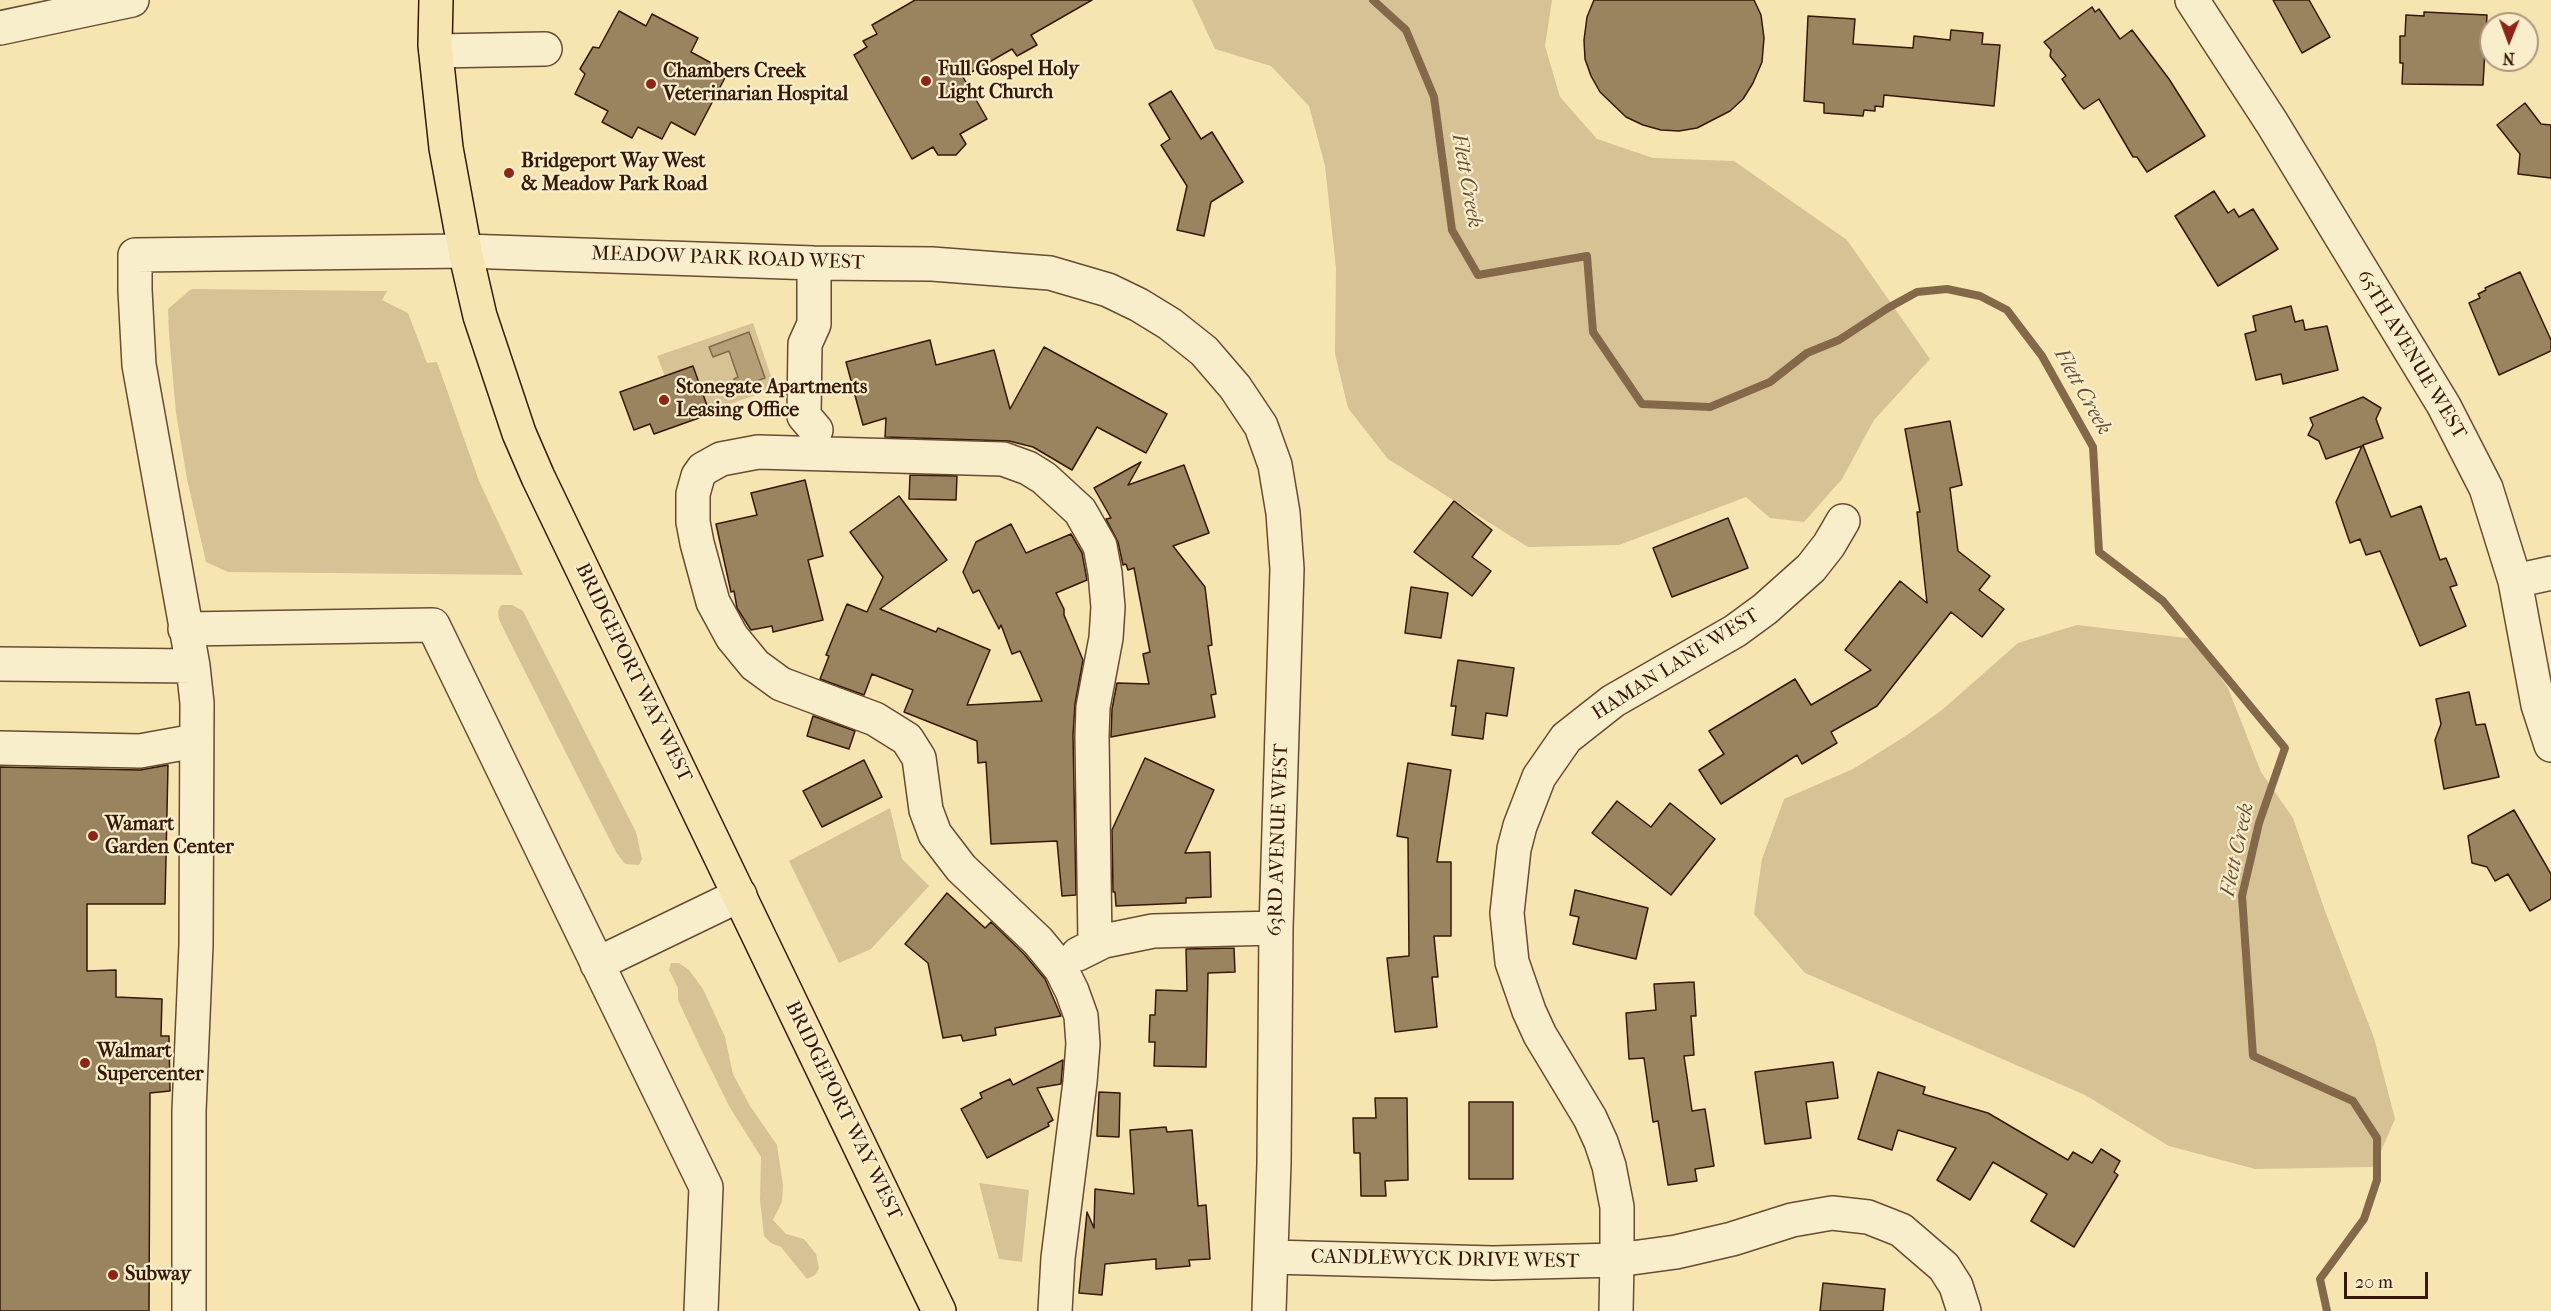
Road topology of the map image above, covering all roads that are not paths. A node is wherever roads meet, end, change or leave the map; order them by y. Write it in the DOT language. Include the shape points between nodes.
graph roads {
  1 [pos="132,0"];
  2 [pos="436,0"];
  3 [pos="2192,0"];
  4 [pos="0,28"];
  5 [pos="544,49"];
  6 [pos="436,51"];
  7 [pos="465,251"];
  8 [pos="814,263"];
  9 [pos="1261,426"];
  10 [pos="816,442"];
  11 [pos="1843,521"];
  12 [pos="2551,573"];
  13 [pos="2515,581"];
  14 [pos="185,629"];
  15 [pos="0,664"];
  16 [pos="193,666"];
  17 [pos="195,741"];
  18 [pos="2551,745"];
  19 [pos="0,748"];
  20 [pos="740,895"];
  21 [pos="1276,928"];
  22 [pos="1095,944"];
  23 [pos="597,964"];
  24 [pos="1061,969"];
  25 [pos="1272,1257"];
  26 [pos="1617,1260"];
  27 [pos="189,1311"];
  28 [pos="701,1311"];
  29 [pos="939,1311"];
  30 [pos="1055,1311"];
  31 [pos="1269,1311"];
  32 [pos="1616,1311"];
  33 [pos="1964,1311"];
  1 -- 4 [label="street"];
  2 -- 6 [label="main road, BRIDGEPORT WAY WEST"];
  3 -- 13 [label="street, 65TH AVENUE WEST" via="2272,123 2444,406 2486,488"];
  5 -- 6 [label="street"];
  6 -- 7 [label="main road, BRIDGEPORT WAY WEST" via="446,148"];
  7 -- 8 [label="street, MEADOW PARK ROAD WEST"];
  7 -- 14 [label="street, MEADOW PARK ROAD WEST" via="135,255 139,365"];
  7 -- 20 [label="main road, BRIDGEPORT WAY WEST" via="480,316 531,459"];
  8 -- 9 [label="street, MEADOW PARK ROAD WEST" via="1010,268 1050,273 1108,290 1170,324 1204,351"];
  8 -- 10 [label="street" via="814,324 805,344 804,416"];
  9 -- 21 [label="street, 63RD AVENUE WEST" via="1275,465 1287,569"];
  10 -- 22 [label="street" via="1011,461 1035,472 1068,498 1095,535 1104,566 1108,607 1093,707"];
  10 -- 24 [label="street" via="721,459 698,476 693,494 693,522 713,602 732,637 755,665 781,684 875,719 908,739 919,759 930,822 944,847"];
  11 -- 26 [label="street, HAMAN LANE WEST" via="1810,568 1765,609 1735,631 1613,701 1566,738 1539,777 1520,826 1507,913 1512,962 1540,1035 1601,1142 1617,1207"];
  12 -- 13 [label="street"];
  13 -- 18 [label="street, 65TH AVENUE WEST" via="2538,705"];
  14 -- 16 [label="street"];
  14 -- 23 [label="street" via="433,625"];
  15 -- 16 [label="street"];
  16 -- 17 [label="street" via="197,703"];
  17 -- 19 [label="street" via="141,750"];
  17 -- 27 [label="street" via="196,945 190,1091"];
  20 -- 23 [label="street"];
  20 -- 29 [label="main road, BRIDGEPORT WAY WEST"];
  21 -- 22 [label="street" via="1153,931"];
  21 -- 25 [label="street, 63RD AVENUE WEST"];
  22 -- 24 [label="street"];
  23 -- 28 [label="street" via="706,1187"];
  24 -- 30 [label="street" via="1078,1005 1083,1044"];
  25 -- 26 [label="street, CANDLEWYCK DRIVE WEST" via="1493,1263"];
  25 -- 31 [label="street, 63RD AVENUE WEST"];
  26 -- 32 [label="street"];
  26 -- 33 [label="street, CANDLEWYCK DRIVE WEST" via="1702,1246 1815,1215 1853,1214 1901,1230 1933,1256 1956,1286"];
}
